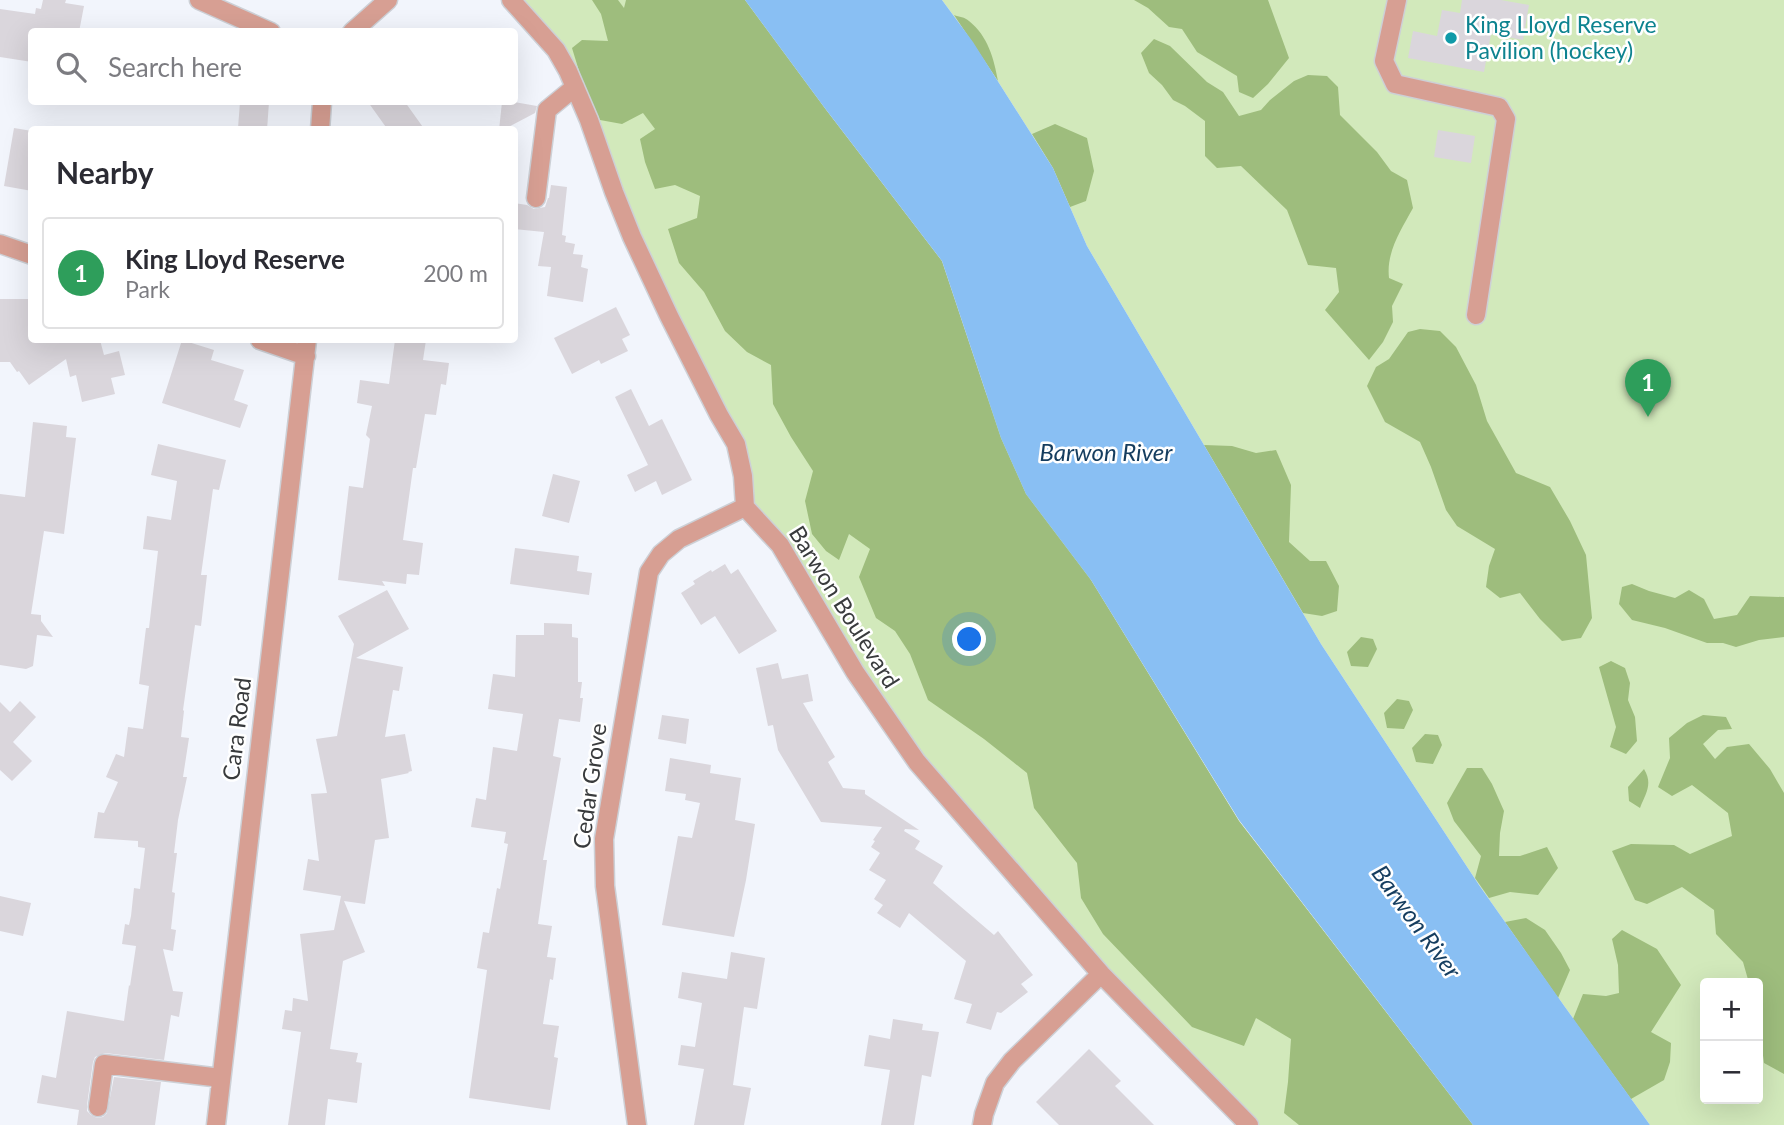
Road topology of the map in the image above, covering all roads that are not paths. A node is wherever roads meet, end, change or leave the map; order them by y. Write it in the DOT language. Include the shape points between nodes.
graph roads {
  1 [pos="199,0"];
  2 [pos="388,0"];
  3 [pos="511,0"];
  4 [pos="1397,0"];
  5 [pos="262,28"];
  6 [pos="356,28"];
  7 [pos="575,87"];
  8 [pos="322,105"];
  9 [pos="320,126"];
  10 [pos="536,198"];
  11 [pos="0,244"];
  12 [pos="28,254"];
  13 [pos="1476,315"];
  14 [pos="277,343"];
  15 [pos="306,348"];
  16 [pos="745,507"];
  17 [pos="1101,974"];
  18 [pos="221,1078"];
  19 [pos="98,1107"];
  20 [pos="216,1125"];
  21 [pos="637,1125"];
  22 [pos="982,1125"];
  23 [pos="1249,1125"];
  1 -- 5 [label="street"];
  2 -- 6 [label="street"];
  3 -- 7 [label="street" via="556,50"];
  4 -- 13 [label="street" via="1384,61 1395,83 1499,107 1506,119"];
  7 -- 10 [label="street" via="547,110"];
  7 -- 16 [label="street" via="632,237 736,444"];
  8 -- 9 [label="street"];
  11 -- 12 [label="street"];
  14 -- 15 [label="street"];
  15 -- 18 [label="street, Cara Road"];
  16 -- 17 [label="street, Barwon Boulevard" via="780,545 855,672 917,762"];
  16 -- 21 [label="street, Cedar Grove" via="679,539 649,572 604,839 605,886"];
  17 -- 22 [label="street" via="1012,1061 995,1083"];
  17 -- 23 [label="street, Barwon Boulevard"];
  18 -- 19 [label="street" via="104,1064"];
  18 -- 20 [label="street, Cara Road"];
}
